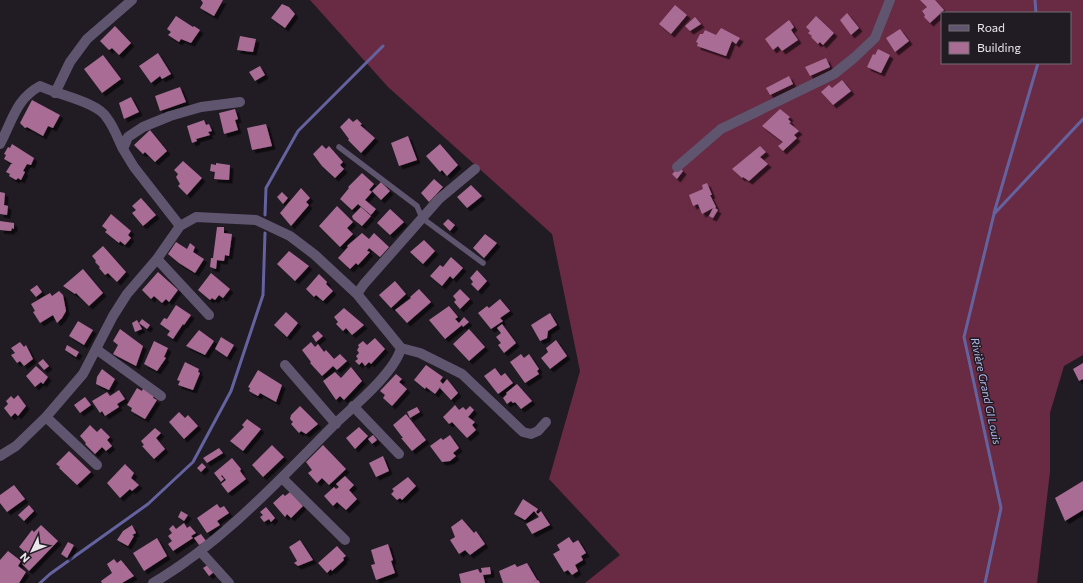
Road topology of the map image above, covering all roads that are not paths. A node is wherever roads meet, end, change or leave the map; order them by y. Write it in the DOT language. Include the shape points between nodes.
graph roads {
  1 [pos="132,0"];
  2 [pos="890,0"];
  3 [pos="55,93"];
  4 [pos="240,102"];
  5 [pos="0,144"];
  6 [pos="339,147"];
  7 [pos="123,149"];
  8 [pos="677,167"];
  9 [pos="475,169"];
  10 [pos="422,218"];
  11 [pos="180,226"];
  12 [pos="157,259"];
  13 [pos="483,263"];
  14 [pos="357,294"];
  15 [pos="210,315"];
  16 [pos="401,348"];
  17 [pos="96,349"];
  18 [pos="285,365"];
  19 [pos="161,396"];
  20 [pos="353,406"];
  21 [pos="46,418"];
  22 [pos="546,422"];
  23 [pos="336,424"];
  24 [pos="399,454"];
  25 [pos="0,456"];
  26 [pos="97,466"];
  27 [pos="282,478"];
  28 [pos="345,540"];
  29 [pos="200,551"];
  30 [pos="153,583"];
  31 [pos="229,583"];
  1 -- 3 [label="street" via="87,39 70,62"];
  2 -- 8 [label="street" via="875,38 834,74 721,129"];
  3 -- 5 [label="street" via="40,86 28,92 20,102"];
  3 -- 7 [label="street" via="87,103 102,111"];
  4 -- 7 [label="street" via="201,106 143,127 128,137"];
  6 -- 10 [label="lane" via="417,206"];
  7 -- 11 [label="street"];
  9 -- 10 [label="street" via="439,199"];
  10 -- 13 [label="lane"];
  10 -- 14 [label="street"];
  11 -- 12 [label="street"];
  11 -- 14 [label="street" via="196,218 256,220 290,236"];
  12 -- 15 [label="street"];
  12 -- 17 [label="street" via="127,294"];
  14 -- 16 [label="street"];
  16 -- 20 [label="street" via="399,356 389,370 372,390"];
  16 -- 22 [label="street" via="420,353 462,374 523,432 531,434 538,431"];
  17 -- 19 [label="street"];
  17 -- 21 [label="street" via="83,374"];
  18 -- 23 [label="street"];
  20 -- 23 [label="street"];
  20 -- 24 [label="street"];
  21 -- 25 [label="street" via="16,446"];
  21 -- 26 [label="street"];
  23 -- 27 [label="street"];
  27 -- 28 [label="street"];
  27 -- 29 [label="street"];
  29 -- 30 [label="street"];
  29 -- 31 [label="street"];
}
